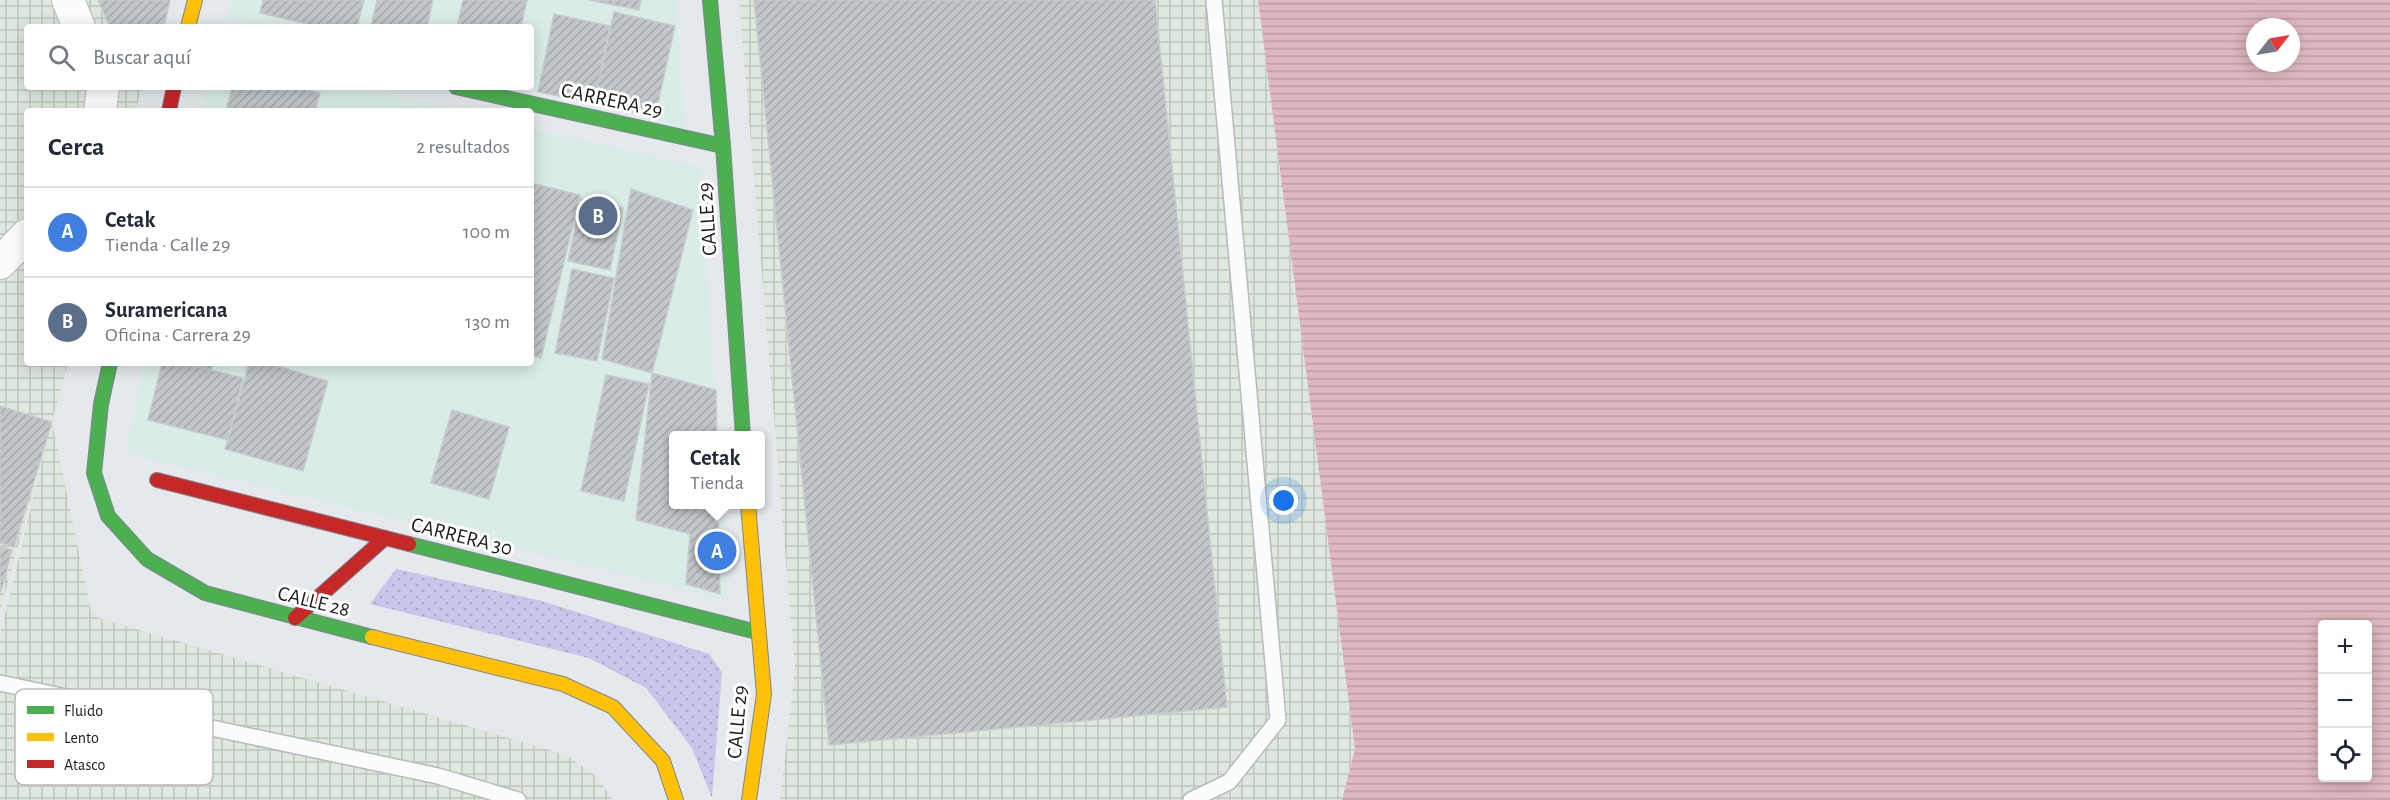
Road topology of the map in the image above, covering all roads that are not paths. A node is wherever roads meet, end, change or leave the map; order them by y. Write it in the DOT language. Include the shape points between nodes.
graph roads {
  1 [pos="68,0"];
  2 [pos="195,0"];
  3 [pos="710,0"];
  4 [pos="1214,0"];
  5 [pos="78,24"];
  6 [pos="189,24"];
  7 [pos="103,90"];
  8 [pos="173,90"];
  9 [pos="470,90"];
  10 [pos="100,108"];
  11 [pos="170,108"];
  12 [pos="723,146"];
  13 [pos="24,238"];
  14 [pos="0,264"];
  15 [pos="109,366"];
  16 [pos="744,431"];
  17 [pos="157,480"];
  18 [pos="748,509"];
  19 [pos="385,538"];
  20 [pos="295,618"];
  21 [pos="757,632"];
  22 [pos="0,683"];
  23 [pos="28,689"];
  24 [pos="213,728"];
  25 [pos="518,800"];
  26 [pos="676,800"];
  27 [pos="749,800"];
  28 [pos="1191,800"];
  1 -- 5 [label="street"];
  2 -- 6 [label="main road"];
  3 -- 12 [label="main road, CALLE 29"];
  4 -- 28 [label="lane" via="1278,720 1229,782"];
  7 -- 10 [label="street"];
  8 -- 11 [label="main road"];
  9 -- 12 [label="main road, CARRERA 29"];
  12 -- 16 [label="main road, CALLE 29"];
  13 -- 14 [label="street"];
  15 -- 20 [label="main road, CALLE 28" via="94,473 108,516 147,559 206,593"];
  17 -- 19 [label="main road, CARRERA 30"];
  18 -- 21 [label="main road, CALLE 29"];
  19 -- 20 [label="main road"];
  19 -- 21 [label="main road, CARRERA 30"];
  20 -- 26 [label="main road, CALLE 28" via="563,684 613,706 663,761"];
  21 -- 27 [label="main road, CALLE 29" via="764,694"];
  22 -- 23 [label="lane"];
  24 -- 25 [label="lane" via="438,776"];
}
